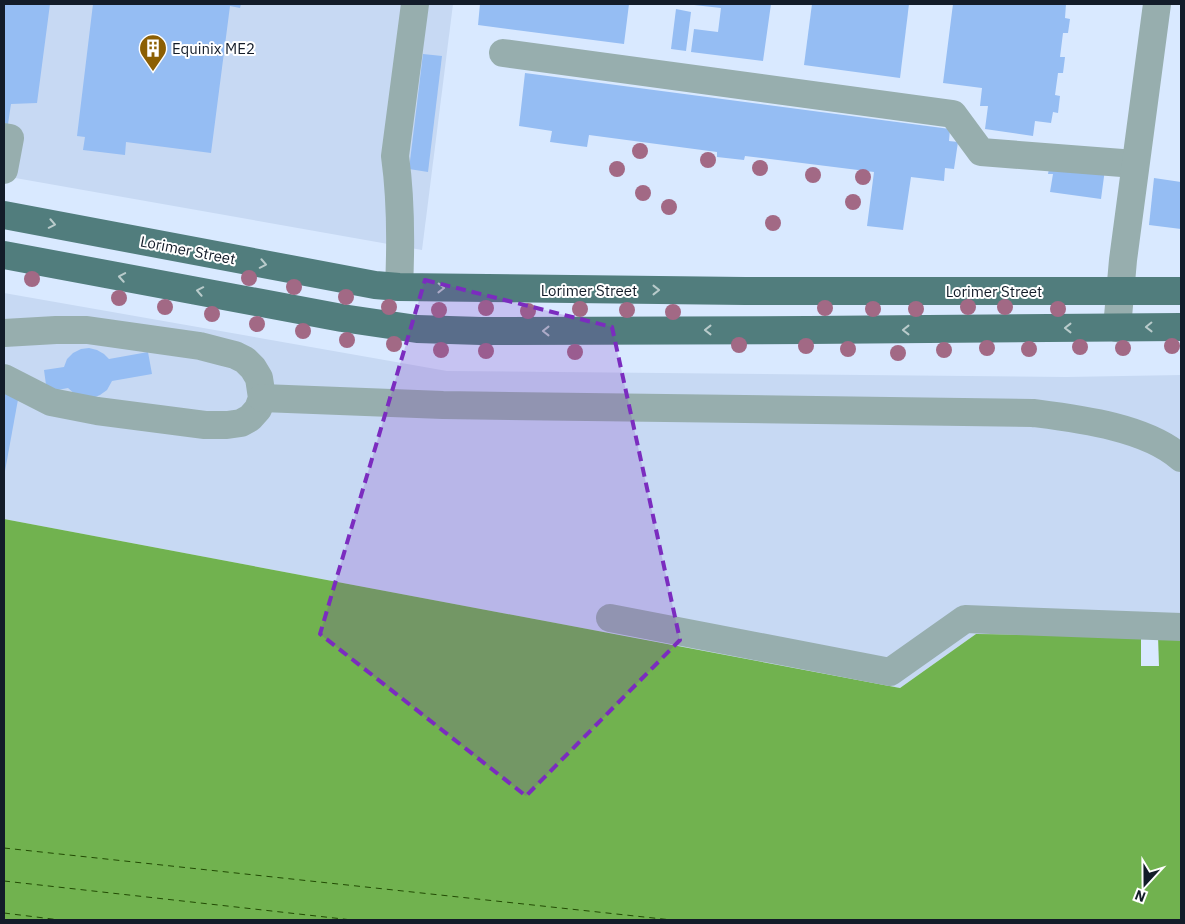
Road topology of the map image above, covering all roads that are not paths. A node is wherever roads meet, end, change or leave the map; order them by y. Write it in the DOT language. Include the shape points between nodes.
graph roads {
  1 [pos="415,4"];
  2 [pos="1156,4"];
  3 [pos="503,53"];
  4 [pos="4,137"];
  5 [pos="1135,164"];
  6 [pos="4,170"];
  7 [pos="4,215"];
  8 [pos="4,255"];
  9 [pos="399,287"];
  10 [pos="745,290"];
  11 [pos="1121,291"];
  12 [pos="1181,291"];
  13 [pos="1181,327"];
  14 [pos="1117,328"];
  15 [pos="745,330"];
  16 [pos="4,333"];
  17 [pos="4,378"];
  18 [pos="262,398"];
  19 [pos="1181,458"];
  20 [pos="610,618"];
  21 [pos="1181,627"];
  1 -- 9 [label="lane" via="395,156 401,246"];
  2 -- 5 [label="lane"];
  3 -- 5 [label="lane" via="953,114 981,152"];
  4 -- 6 [label="lane" via="10,138"];
  5 -- 11 [label="lane"];
  7 -- 9 [label="main road, Lorimer Street, one-way"];
  15 -- 8 [label="main road, one-way" via="417,329"];
  9 -- 10 [label="main road, Lorimer Street, one-way"];
  10 -- 11 [label="main road, Lorimer Street"];
  10 -- 15 [label="main road"];
  11 -- 12 [label="main road, Lorimer Street"];
  11 -- 14 [label="lane"];
  13 -- 14 [label="main road, one-way"];
  14 -- 15 [label="main road, one-way"];
  16 -- 18 [label="lane" via="87,330 200,346 245,360 259,378"];
  17 -- 18 [label="lane" via="51,402 205,425 241,423 258,409"];
  18 -- 19 [label="lane" via="443,405 1033,413 1075,418 1144,436 1167,446"];
  20 -- 21 [label="lane" via="890,672 965,619"];
}
